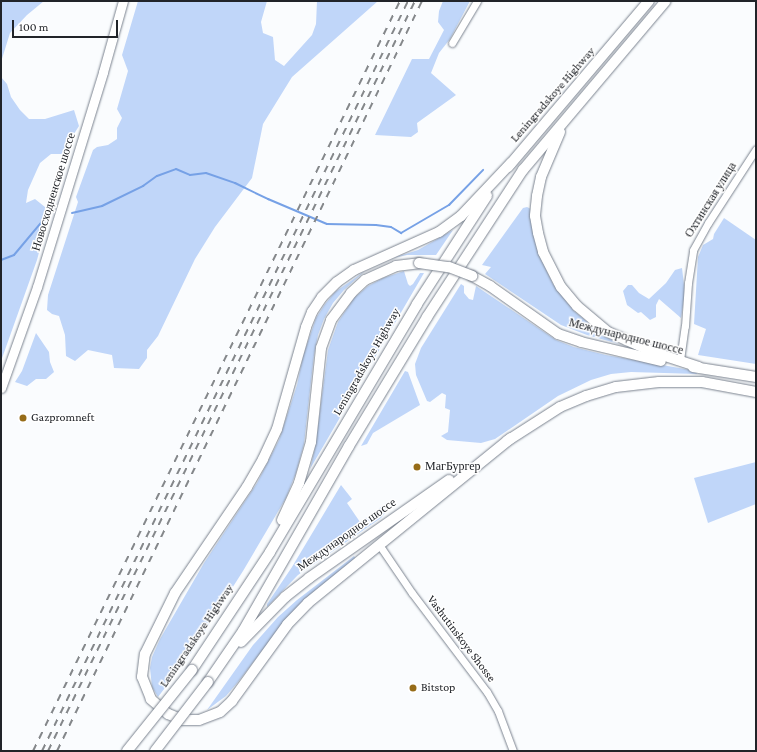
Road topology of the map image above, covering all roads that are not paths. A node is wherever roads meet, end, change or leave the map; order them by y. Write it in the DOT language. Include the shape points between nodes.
graph roads {
  1 [pos="123,1"];
  2 [pos="477,1"];
  3 [pos="649,1"];
  4 [pos="666,1"];
  5 [pos="452,43"];
  6 [pos="566,119"];
  7 [pos="756,149"];
  8 [pos="511,163"];
  9 [pos="680,360"];
  10 [pos="699,368"];
  11 [pos="756,376"];
  12 [pos="1,388"];
  13 [pos="756,392"];
  14 [pos="511,438"];
  15 [pos="380,546"];
  16 [pos="252,577"];
  17 [pos="222,662"];
  18 [pos="127,751"];
  19 [pos="155,751"];
  20 [pos="513,751"];
  1 -- 12 [label="main road, Новосходненское шоссе" via="104,72 37,287"];
  2 -- 5 [label="street"];
  3 -- 8 [label="highway, Leningradskoye Highway"];
  4 -- 6 [label="highway, Leningradskoye Highway"];
  6 -- 9 [label="highway" via="550,154 537,196 538,233 551,268 561,287 577,306 608,332 644,349"];
  6 -- 17 [label="highway, Leningradskoye Highway" via="523,170 427,317"];
  7 -- 9 [label="street, Охтинская улица" via="708,223 694,250"];
  8 -- 15 [label="highway" via="461,216 439,232 354,270 322,297 306,327 277,428 263,459 175,593 145,654 142,677 151,699 168,714 183,720 199,720 220,712 232,701 287,625 308,603"];
  8 -- 16 [label="highway, Leningradskoye Highway" via="417,304 274,546"];
  9 -- 10 [label="highway"];
  10 -- 11 [label="highway"];
  10 -- 16 [label="highway, Международное шоссе, bridge" via="626,353 558,334 490,286 449,267 419,263 396,266 365,280 351,293 331,320 321,348 311,442 299,483 285,516"];
  13 -- 14 [label="highway, Международное шоссе" via="702,382 659,382 616,387 560,407"];
  14 -- 15 [label="highway"];
  14 -- 17 [label="highway, Международное шоссе" via="309,578 285,597"];
  15 -- 20 [label="street, Vashutinskoye Shosse" via="405,584 487,692 498,711"];
  16 -- 18 [label="highway, Leningradskoye Highway, bridge" via="192,670"];
  17 -- 19 [label="highway, Leningradskoye Highway, bridge"];
}
